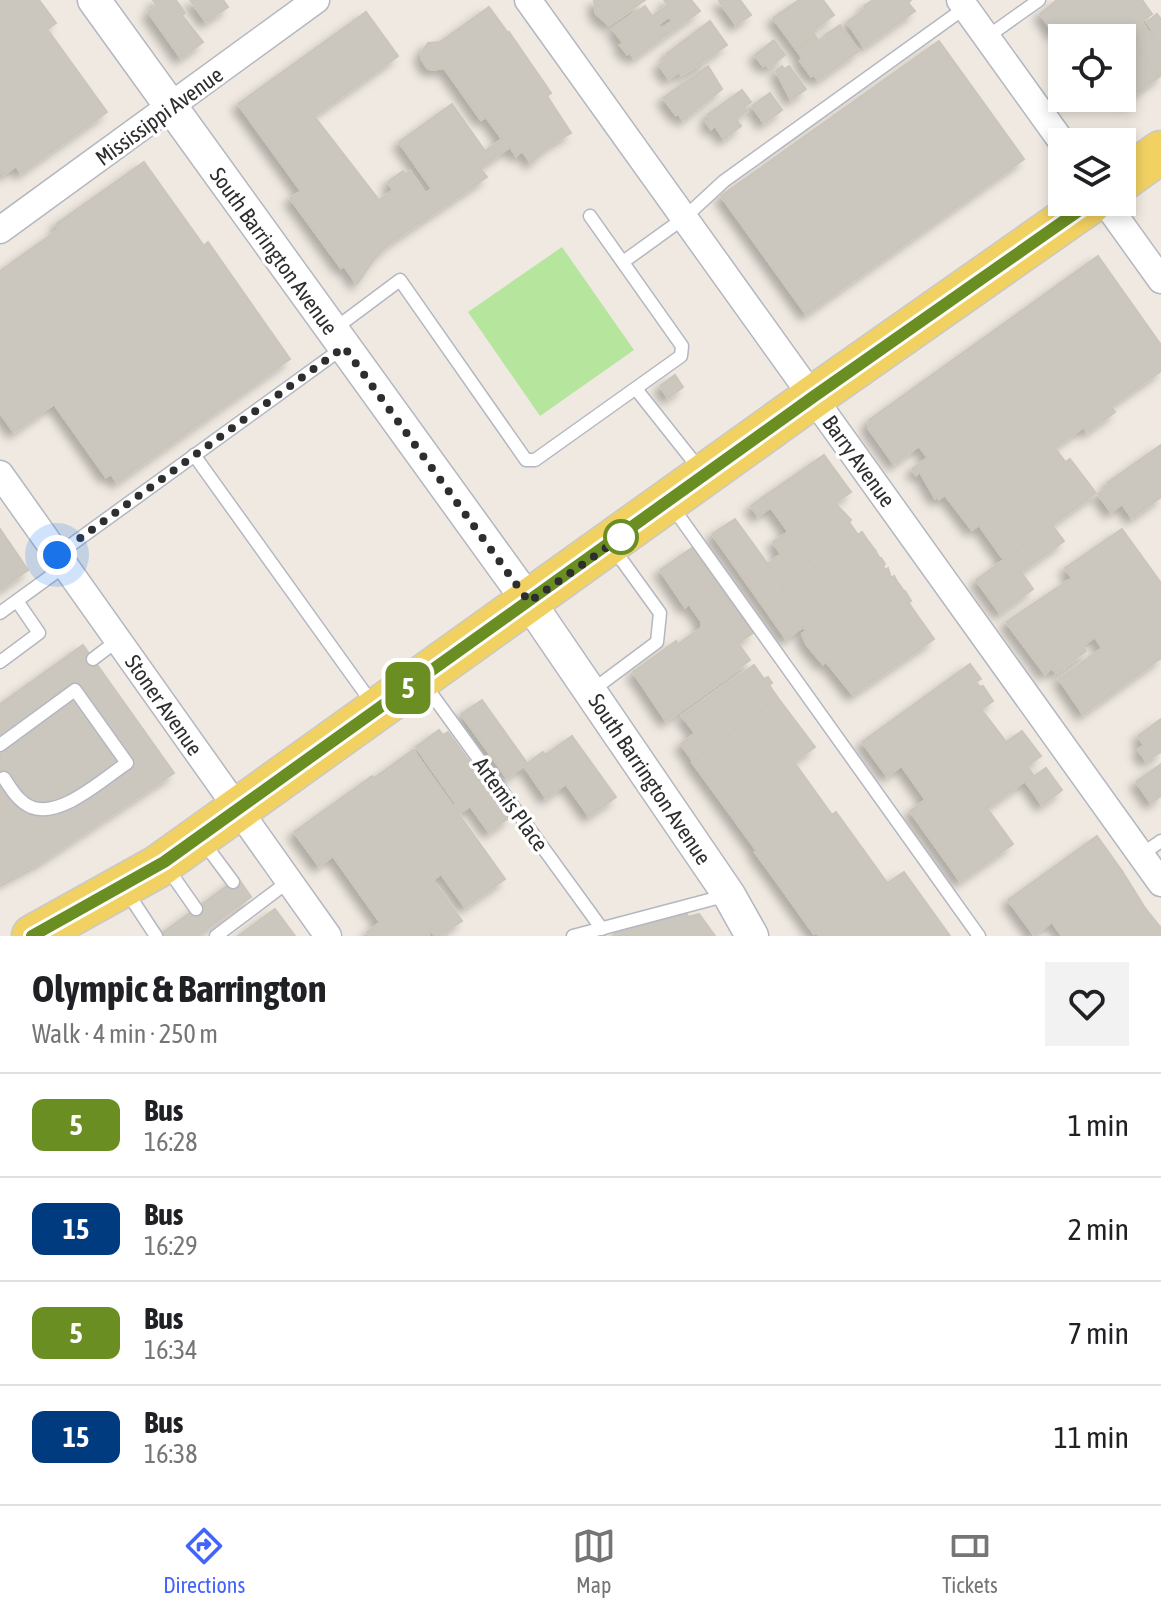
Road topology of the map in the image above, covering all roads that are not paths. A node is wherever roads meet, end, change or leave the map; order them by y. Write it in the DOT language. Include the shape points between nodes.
graph roads {
  1 [pos="94,0"];
  2 [pos="316,0"];
  3 [pos="528,0"];
  4 [pos="1039,0"];
  5 [pos="963,4"];
  6 [pos="987,37"];
  7 [pos="171,108"];
  8 [pos="1052,128"];
  9 [pos="1161,152"];
  10 [pos="1136,170"];
  11 [pos="590,216"];
  12 [pos="1071,216"];
  13 [pos="1115,216"];
  14 [pos="684,218"];
  15 [pos="0,230"];
  16 [pos="623,262"];
  17 [pos="1161,280"];
  18 [pos="338,339"];
  19 [pos="636,389"];
  20 [pos="813,397"];
  21 [pos="194,455"];
  22 [pos="0,474"];
  23 [pos="705,476"];
  24 [pos="669,503"];
  25 [pos="610,545"];
  26 [pos="62,560"];
  27 [pos="17,601"];
  28 [pos="529,602"];
  29 [pos="0,613"];
  30 [pos="118,640"];
  31 [pos="93,659"];
  32 [pos="0,662"];
  33 [pos="421,679"];
  34 [pos="590,692"];
  35 [pos="377,710"];
  36 [pos="0,745"];
  37 [pos="4,778"];
  38 [pos="239,810"];
  39 [pos="199,838"];
  40 [pos="1151,848"];
  41 [pos="164,862"];
  42 [pos="289,881"];
  43 [pos="233,882"];
  44 [pos="1161,883"];
  45 [pos="123,887"];
  46 [pos="729,895"];
  47 [pos="196,909"];
  48 [pos="602,929"];
  49 [pos="213,933"];
  50 [pos="33,936"];
  51 [pos="156,936"];
  52 [pos="328,936"];
  53 [pos="573,936"];
  54 [pos="752,936"];
  55 [pos="774,936"];
  56 [pos="979,936"];
  1 -- 7 [label="street, South Barrington Avenue"];
  2 -- 7 [label="street, Mississippi Avenue"];
  3 -- 14 [label="street, Barry Avenue"];
  4 -- 6 [label="lane"];
  5 -- 6 [label="street"];
  5 -- 14 [label="lane" via="724,181"];
  6 -- 8 [label="street"];
  7 -- 15 [label="street, Mississippi Avenue"];
  7 -- 18 [label="street, South Barrington Avenue"];
  9 -- 10 [label="main road"];
  11 -- 16 [label="lane"];
  12 -- 20 [label="main road"];
  13 -- 17 [label="street"];
  14 -- 16 [label="lane"];
  14 -- 20 [label="street, Barry Avenue"];
  16 -- 19 [label="lane" via="682,346 681,356"];
  18 -- 19 [label="lane" via="400,280 526,460 535,460"];
  18 -- 21 [label="lane"];
  18 -- 28 [label="street, South Barrington Avenue"];
  19 -- 23 [label="lane"];
  20 -- 23 [label="main road"];
  20 -- 40 [label="street, Barry Avenue"];
  21 -- 26 [label="lane"];
  21 -- 35 [label="lane"];
  22 -- 26 [label="street, Stoner Avenue"];
  23 -- 24 [label="main road"];
  24 -- 25 [label="main road"];
  24 -- 56 [label="lane"];
  25 -- 28 [label="main road"];
  25 -- 34 [label="lane" via="660,613 657,642"];
  26 -- 27 [label="lane"];
  26 -- 30 [label="street, Stoner Avenue"];
  27 -- 29 [label="lane"];
  27 -- 32 [label="lane" via="39,633"];
  28 -- 33 [label="main road"];
  28 -- 34 [label="street, South Barrington Avenue"];
  30 -- 31 [label="lane"];
  30 -- 38 [label="street, Stoner Avenue"];
  33 -- 35 [label="main road"];
  33 -- 48 [label="lane, Artemis Place"];
  34 -- 46 [label="street, South Barrington Avenue"];
  35 -- 38 [label="main road"];
  36 -- 37 [label="lane" via="75,690 127,763 60,808 31,807"];
  38 -- 39 [label="main road"];
  38 -- 42 [label="street, Stoner Avenue"];
  39 -- 41 [label="main road"];
  39 -- 43 [label="lane"];
  40 -- 44 [label="street, Barry Avenue"];
  41 -- 45 [label="main road"];
  41 -- 47 [label="lane"];
  42 -- 49 [label="lane"];
  42 -- 52 [label="street, Stoner Avenue"];
  45 -- 50 [label="main road"];
  45 -- 51 [label="lane"];
  46 -- 48 [label="lane"];
  46 -- 54 [label="street, South Barrington Avenue"];
  46 -- 55 [label="street, South Barrington Avenue"];
  48 -- 53 [label="lane"];
}
